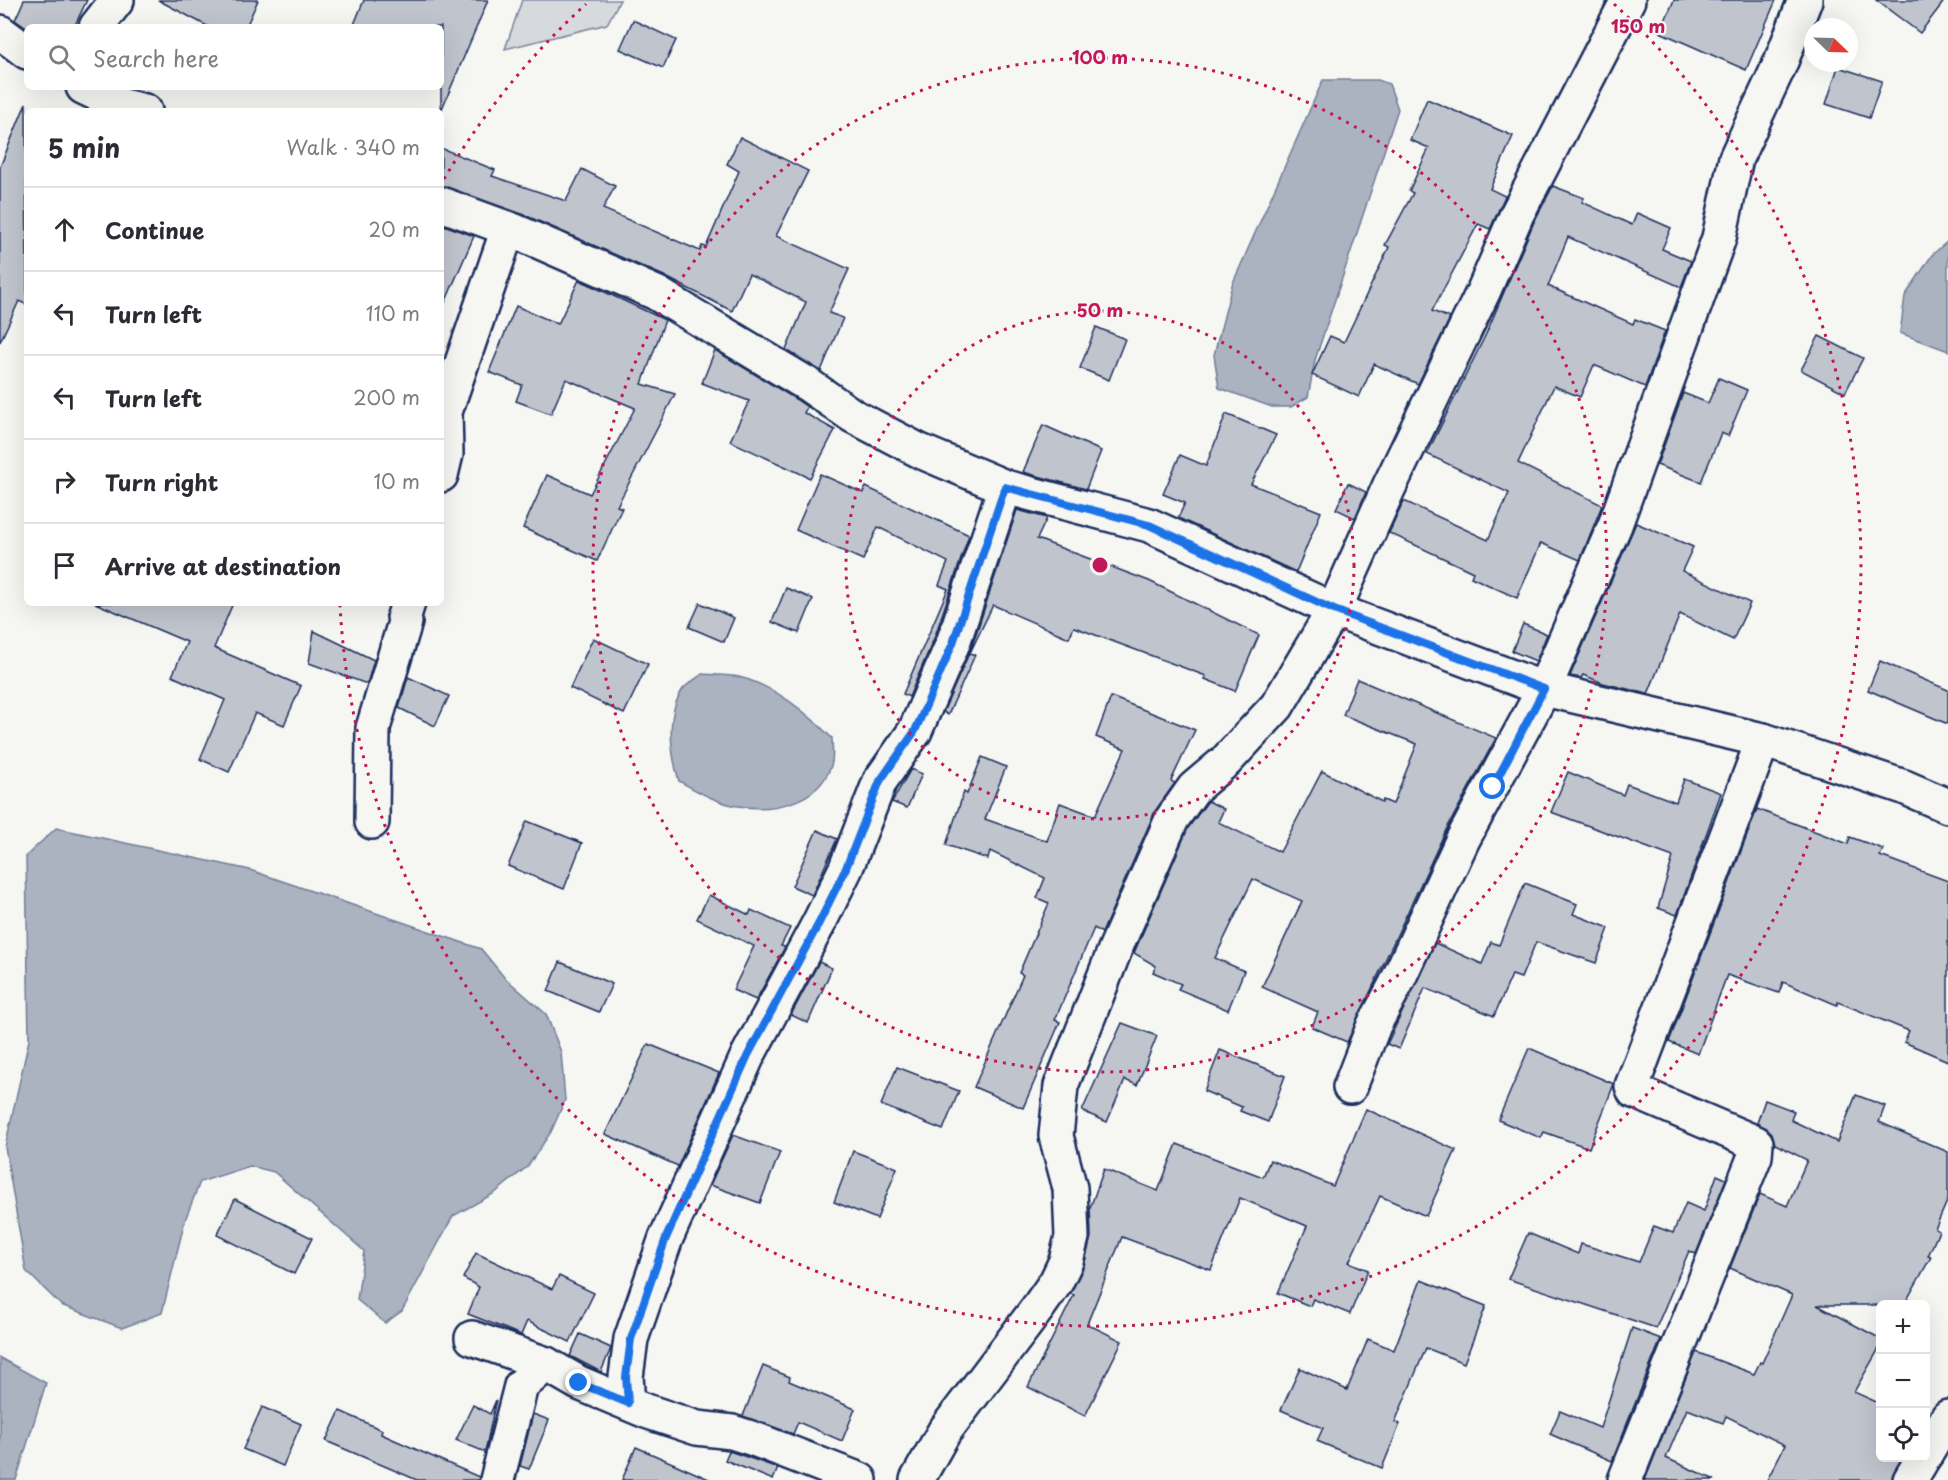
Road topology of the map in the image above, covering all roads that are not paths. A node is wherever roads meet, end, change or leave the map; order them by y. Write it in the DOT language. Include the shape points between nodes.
graph roads {
  1 [pos="117,0"];
  2 [pos="1628,0"];
  3 [pos="1805,0"];
  4 [pos="98,24"];
  5 [pos="0,32"];
  6 [pos="24,50"];
  7 [pos="89,90"];
  8 [pos="132,108"];
  9 [pos="444,205"];
  10 [pos="508,229"];
  11 [pos="444,462"];
  12 [pos="1005,487"];
  13 [pos="407,606"];
  14 [pos="1334,610"];
  15 [pos="1544,689"];
  16 [pos="1763,740"];
  17 [pos="1948,806"];
  18 [pos="372,822"];
  19 [pos="1350,1087"];
  20 [pos="472,1338"];
  21 [pos="546,1364"];
  22 [pos="628,1403"];
  23 [pos="1948,1417"];
  24 [pos="1930,1446"];
  25 [pos="1920,1462"];
  26 [pos="497,1480"];
  27 [pos="860,1480"];
  28 [pos="917,1480"];
  29 [pos="1625,1480"];
  30 [pos="1910,1480"];
  1 -- 4 [label="street"];
  2 -- 14 [label="street" via="1517,214"];
  3 -- 15 [label="street" via="1736,158 1719,238 1615,525"];
  5 -- 6 [label="street"];
  7 -- 8 [label="street"];
  9 -- 10 [label="street"];
  10 -- 11 [label="street" via="445,412"];
  10 -- 12 [label="street" via="656,293 853,416 920,451"];
  12 -- 14 [label="street" via="1149,525"];
  12 -- 22 [label="street" via="953,643 915,731 880,781 846,868 748,1055 666,1238 631,1339 626,1377"];
  13 -- 18 [label="street" via="373,728"];
  14 -- 15 [label="street"];
  14 -- 28 [label="street" via="1277,705 1226,761 1194,788 1172,819 1120,936 1061,1086 1056,1136 1070,1188 1072,1237 1066,1261 1037,1309 944,1432"];
  15 -- 16 [label="street"];
  15 -- 19 [label="street" via="1462,841 1374,1025"];
  16 -- 17 [label="street" via="1904,787"];
  16 -- 29 [label="street" via="1632,1086 1634,1091 1756,1143 1755,1156"];
  20 -- 21 [label="street"];
  21 -- 22 [label="street"];
  21 -- 26 [label="street" via="521,1386"];
  22 -- 27 [label="street" via="698,1428 754,1439"];
  23 -- 24 [label="street"];
  25 -- 30 [label="street"];
}
